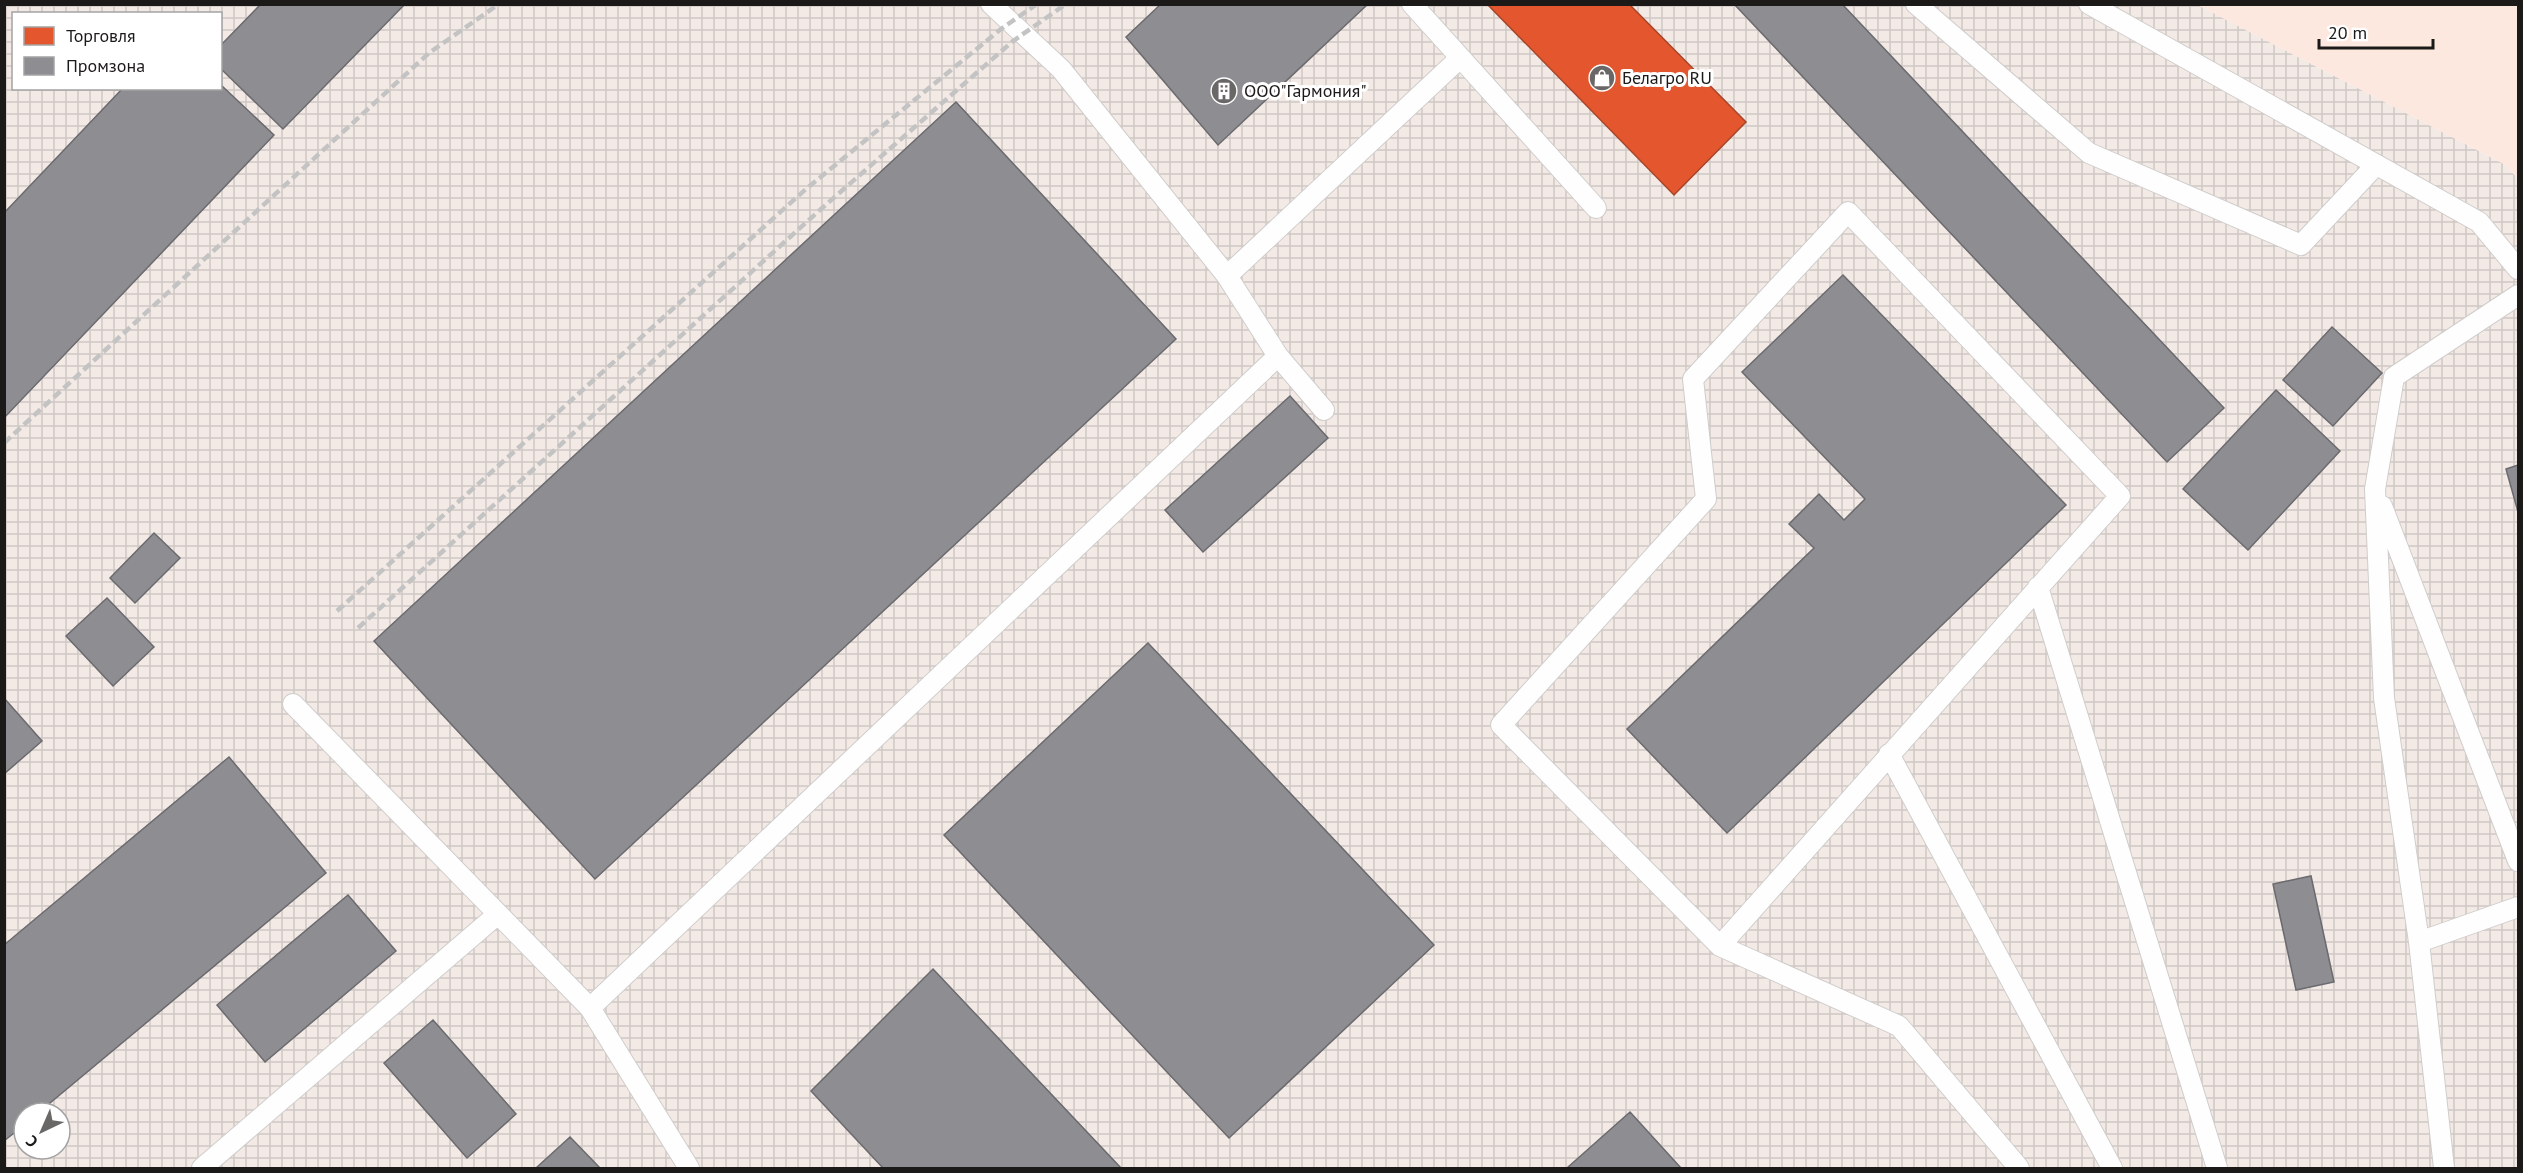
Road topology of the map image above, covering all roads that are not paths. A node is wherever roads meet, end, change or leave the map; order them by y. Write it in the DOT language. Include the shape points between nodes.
graph roads {
  1 [pos="991,4"];
  2 [pos="1412,4"];
  3 [pos="1916,4"];
  4 [pos="2089,4"];
  5 [pos="1460,58"];
  6 [pos="2376,165"];
  7 [pos="1596,208"];
  8 [pos="2518,269"];
  9 [pos="1227,276"];
  10 [pos="2518,295"];
  11 [pos="1278,356"];
  12 [pos="1324,410"];
  13 [pos="2375,489"];
  14 [pos="2038,587"];
  15 [pos="293,704"];
  16 [pos="1889,754"];
  17 [pos="2518,861"];
  18 [pos="2518,907"];
  19 [pos="498,914"];
  20 [pos="2420,942"];
  21 [pos="1720,946"];
  22 [pos="590,1008"];
  23 [pos="202,1168"];
  24 [pos="689,1168"];
  25 [pos="2019,1168"];
  26 [pos="2112,1168"];
  27 [pos="2217,1168"];
  28 [pos="2444,1168"];
  1 -- 9 [label="lane" via="1061,69"];
  2 -- 5 [label="lane"];
  3 -- 6 [label="lane" via="2089,153 2301,245"];
  4 -- 6 [label="lane"];
  5 -- 7 [label="lane"];
  5 -- 9 [label="lane"];
  6 -- 8 [label="lane" via="2479,222"];
  9 -- 11 [label="lane"];
  10 -- 13 [label="lane" via="2394,376"];
  11 -- 12 [label="lane"];
  11 -- 22 [label="lane"];
  13 -- 17 [label="lane"];
  13 -- 20 [label="lane" via="2384,698"];
  14 -- 16 [label="lane"];
  14 -- 21 [label="lane" via="2120,496 1848,212 1692,379 1706,499 1501,725"];
  14 -- 27 [label="lane"];
  15 -- 19 [label="lane"];
  16 -- 21 [label="lane"];
  16 -- 26 [label="lane"];
  18 -- 20 [label="lane"];
  19 -- 22 [label="lane"];
  19 -- 23 [label="lane"];
  20 -- 28 [label="lane"];
  21 -- 25 [label="lane" via="1899,1026"];
  22 -- 24 [label="lane"];
}
